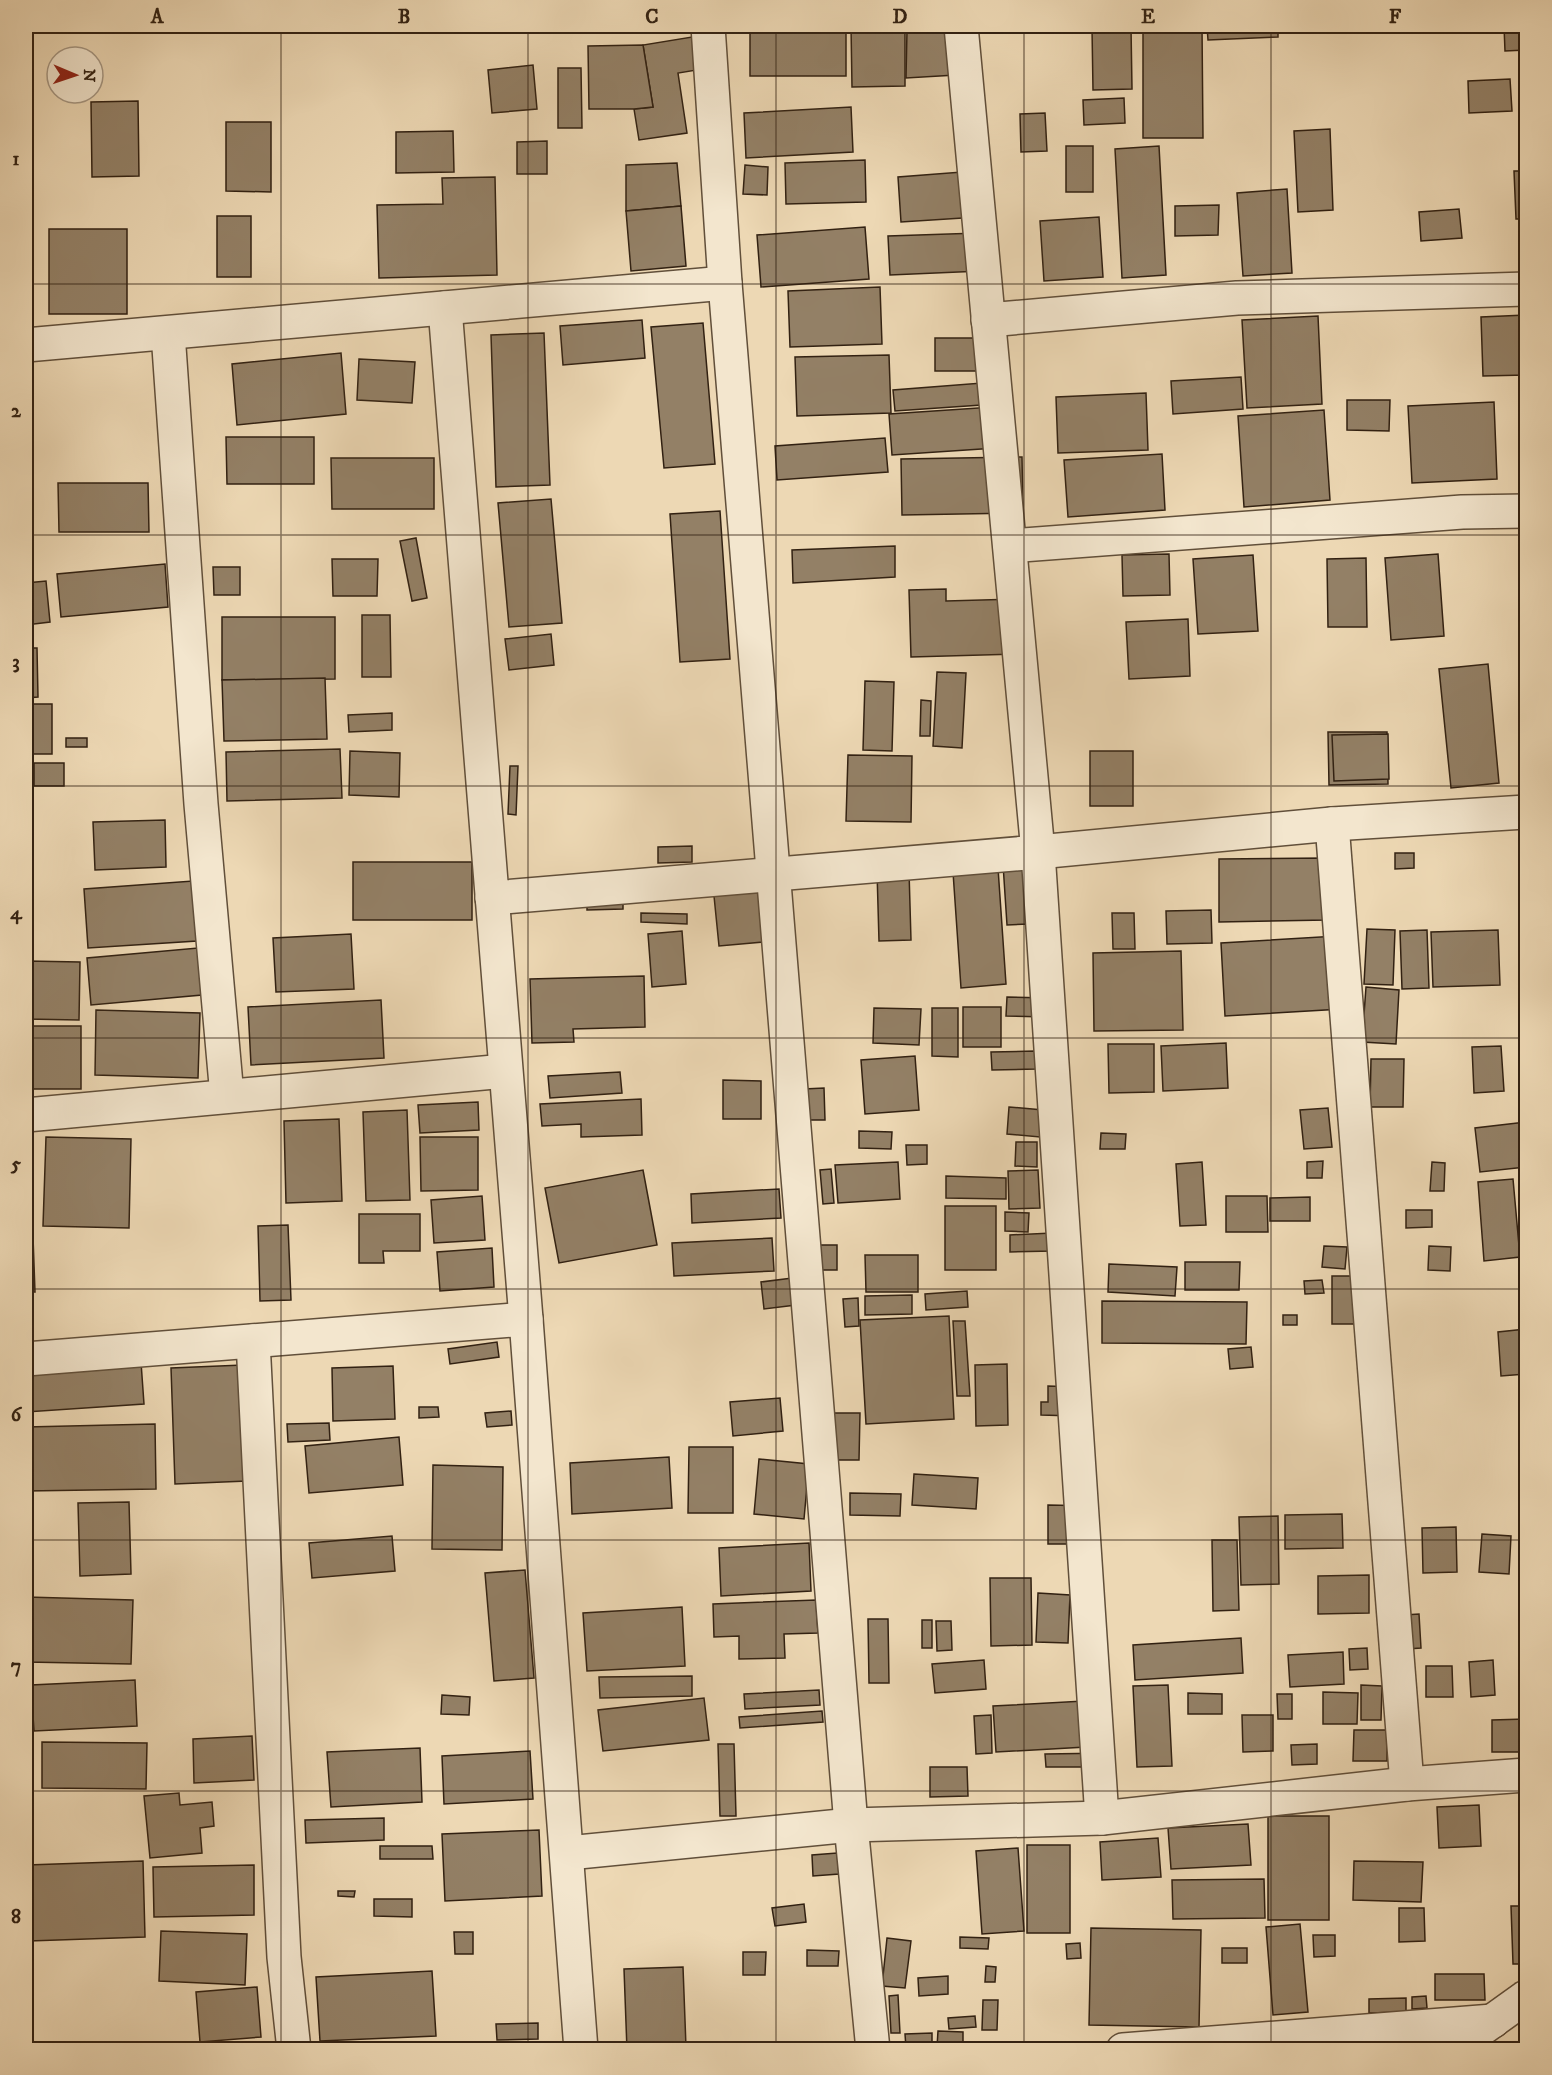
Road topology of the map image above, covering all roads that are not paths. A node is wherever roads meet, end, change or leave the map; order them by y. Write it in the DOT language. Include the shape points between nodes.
graph roads {
  1 [pos="708,26"];
  2 [pos="961,26"];
  3 [pos="725,283"];
  4 [pos="1527,289"];
  5 [pos="445,308"];
  6 [pos="988,320"];
  7 [pos="168,333"];
  8 [pos="26,345"];
  9 [pos="1527,511"];
  10 [pos="1010,546"];
  11 [pos="1527,812"];
  12 [pos="1332,824"];
  13 [pos="1038,852"];
  14 [pos="773,873"];
  15 [pos="492,898"];
  16 [pos="505,1071"];
  17 [pos="227,1096"];
  18 [pos="26,1115"];
  19 [pos="526,1320"];
  20 [pos="253,1341"];
  21 [pos="26,1359"];
  22 [pos="1527,1775"];
  23 [pos="1407,1784"];
  24 [pos="1102,1818"];
  25 [pos="851,1825"];
  26 [pos="568,1853"];
  27 [pos="1527,1997"];
  28 [pos="1492,2021"];
  29 [pos="294,2049"];
  30 [pos="581,2049"];
  31 [pos="873,2049"];
  32 [pos="1123,2049"];
  33 [pos="1452,2049"];
  1 -- 3 [label="street"];
  2 -- 6 [label="street"];
  3 -- 5 [label="street"];
  3 -- 14 [label="street"];
  4 -- 6 [label="street" via="1237,298"];
  5 -- 7 [label="street"];
  5 -- 15 [label="street"];
  6 -- 10 [label="street"];
  7 -- 8 [label="street"];
  7 -- 17 [label="street" via="201,804"];
  9 -- 10 [label="street" via="1462,512"];
  10 -- 13 [label="street"];
  11 -- 12 [label="street"];
  12 -- 13 [label="street"];
  12 -- 23 [label="street"];
  13 -- 14 [label="street"];
  13 -- 24 [label="street"];
  14 -- 15 [label="street"];
  14 -- 25 [label="street"];
  15 -- 16 [label="street"];
  16 -- 17 [label="street"];
  16 -- 19 [label="street"];
  17 -- 18 [label="street"];
  19 -- 20 [label="street"];
  19 -- 26 [label="street"];
  20 -- 21 [label="street"];
  20 -- 29 [label="street" via="284,1957"];
  22 -- 23 [label="street"];
  23 -- 24 [label="street"];
  24 -- 25 [label="street"];
  25 -- 26 [label="street"];
  25 -- 31 [label="street"];
  26 -- 30 [label="street"];
  27 -- 28 [label="street"];
  28 -- 32 [label="street"];
  28 -- 33 [label="street"];
}
